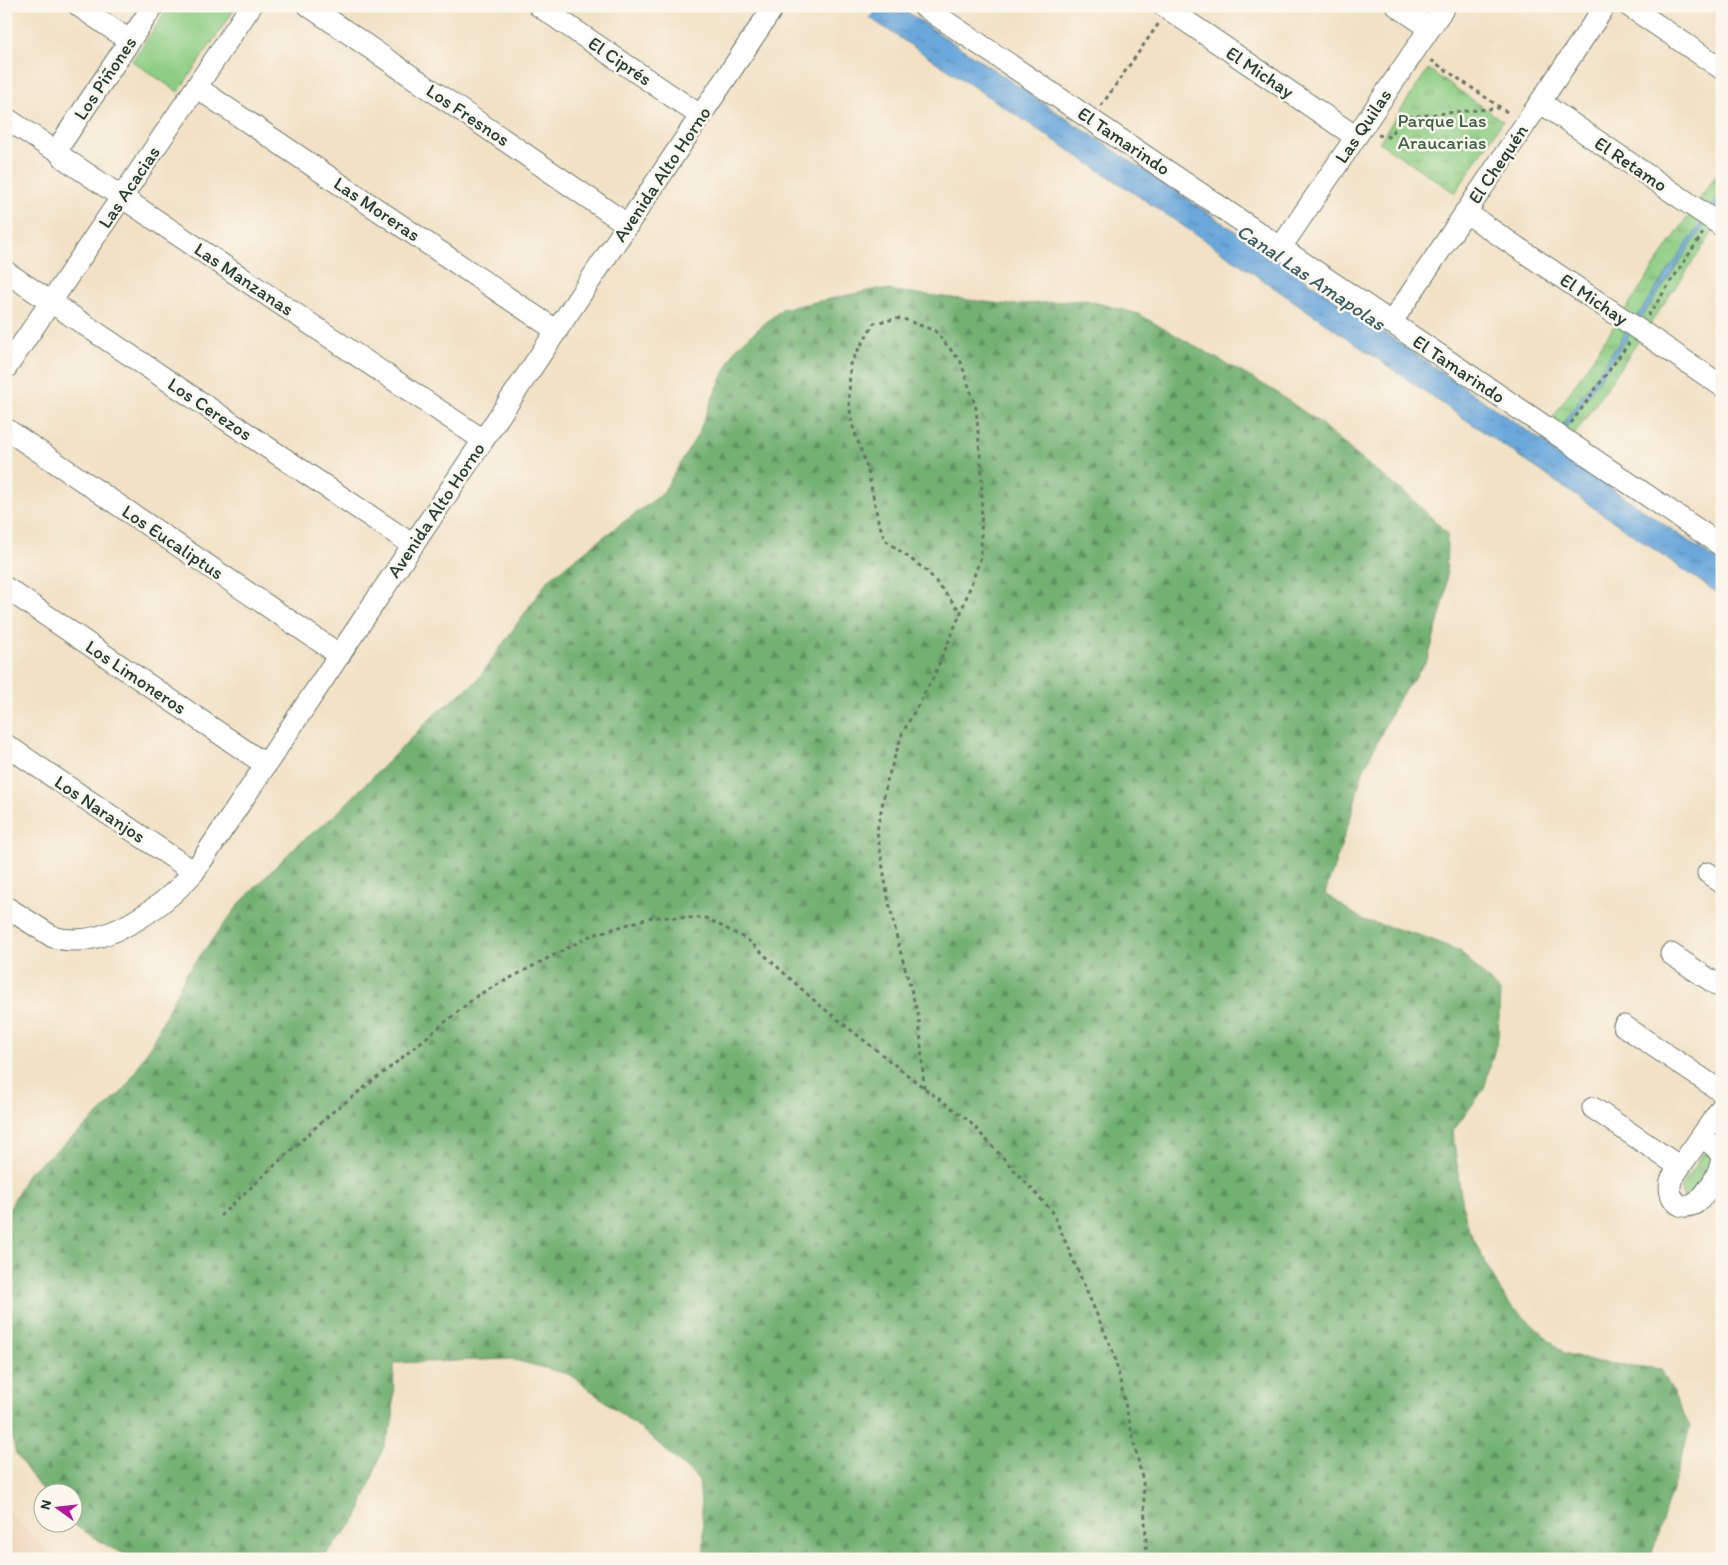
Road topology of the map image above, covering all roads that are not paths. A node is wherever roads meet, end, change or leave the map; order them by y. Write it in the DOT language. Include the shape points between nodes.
graph roads {
  1 [pos="79,6"];
  2 [pos="153,6"];
  3 [pos="251,6"];
  4 [pos="309,6"];
  5 [pos="539,6"];
  6 [pos="923,6"];
  7 [pos="1397,6"];
  8 [pos="1445,6"];
  9 [pos="1605,6"];
  10 [pos="1629,6"];
  11 [pos="773,7"];
  12 [pos="1166,8"];
  13 [pos="1430,28"];
  14 [pos="130,41"];
  15 [pos="1722,69"];
  16 [pos="196,87"];
  17 [pos="1540,102"];
  18 [pos="700,116"];
  19 [pos="6,118"];
  20 [pos="1360,131"];
  21 [pos="55,148"];
  22 [pos="122,197"];
  23 [pos="1466,212"];
  24 [pos="1717,223"];
  25 [pos="628,225"];
  26 [pos="1281,247"];
  27 [pos="6,272"];
  28 [pos="50,302"];
  29 [pos="1391,323"];
  30 [pos="557,331"];
  31 [pos="6,368"];
  32 [pos="1722,386"];
  33 [pos="6,429"];
  34 [pos="484,440"];
  35 [pos="413,545"];
  36 [pos="1722,546"];
  37 [pos="6,588"];
  38 [pos="340,654"];
  39 [pos="6,745"];
  40 [pos="266,765"];
  41 [pos="194,872"];
  42 [pos="6,907"];
  43 [pos="1671,954"];
  44 [pos="1722,988"];
  45 [pos="1624,1026"];
  46 [pos="1722,1092"];
  47 [pos="1722,1107"];
  48 [pos="1593,1108"];
  49 [pos="1701,1137"];
  50 [pos="1721,1155"];
  51 [pos="1680,1167"];
  1 -- 14 [label="street"];
  2 -- 14 [label="street, Los Piñones"];
  3 -- 16 [label="street, Las Acacias"];
  4 -- 25 [label="street, Los Fresnos"];
  5 -- 18 [label="street, El Ciprés"];
  6 -- 26 [label="street, El Tamarindo"];
  7 -- 13 [label="street"];
  8 -- 13 [label="street, Las Quilas"];
  9 -- 17 [label="street, El Chequén"];
  10 -- 15 [label="street"];
  11 -- 18 [label="street, Avenida Alto Horno"];
  12 -- 20 [label="street, El Michay"];
  13 -- 20 [label="street, Las Quilas"];
  14 -- 21 [label="street, Los Piñones"];
  16 -- 22 [label="street, Las Acacias"];
  16 -- 30 [label="street, Las Moreras"];
  17 -- 23 [label="street, El Chequén"];
  17 -- 24 [label="street, El Retamo"];
  18 -- 25 [label="street, Avenida Alto Horno"];
  19 -- 21 [label="street, Las Manzanas"];
  20 -- 26 [label="street, Las Quilas"];
  21 -- 22 [label="street, Las Manzanas" via="65,159"];
  22 -- 28 [label="street, Las Acacias"];
  22 -- 34 [label="street, Las Manzanas"];
  23 -- 29 [label="street, El Chequén"];
  23 -- 32 [label="street, El Michay"];
  25 -- 30 [label="street, Avenida Alto Horno"];
  26 -- 29 [label="street, El Tamarindo"];
  27 -- 28 [label="street, Los Cerezos"];
  28 -- 31 [label="street, Las Acacias"];
  28 -- 35 [label="street, Los Cerezos"];
  29 -- 36 [label="street, El Tamarindo"];
  30 -- 34 [label="street, Avenida Alto Horno"];
  33 -- 38 [label="street, Los Eucaliptus"];
  34 -- 35 [label="street, Avenida Alto Horno"];
  35 -- 38 [label="street, Avenida Alto Horno"];
  37 -- 40 [label="street, Los Limoneros"];
  38 -- 40 [label="street, Avenida Alto Horno"];
  39 -- 41 [label="street, Los Naranjos"];
  40 -- 41 [label="street, Avenida Alto Horno"];
  41 -- 42 [label="street, Avenida Alto Horno" via="152,910 118,929 78,940 62,940 45,933"];
  43 -- 44 [label="street"];
  45 -- 46 [label="street"];
  47 -- 49 [label="street"];
  48 -- 51 [label="street"];
  49 -- 50 [label="street"];
  49 -- 51 [label="street"];
  50 -- 51 [label="street" via="1718,1172 1698,1202 1690,1206 1677,1203 1670,1192 1670,1182"];
}
